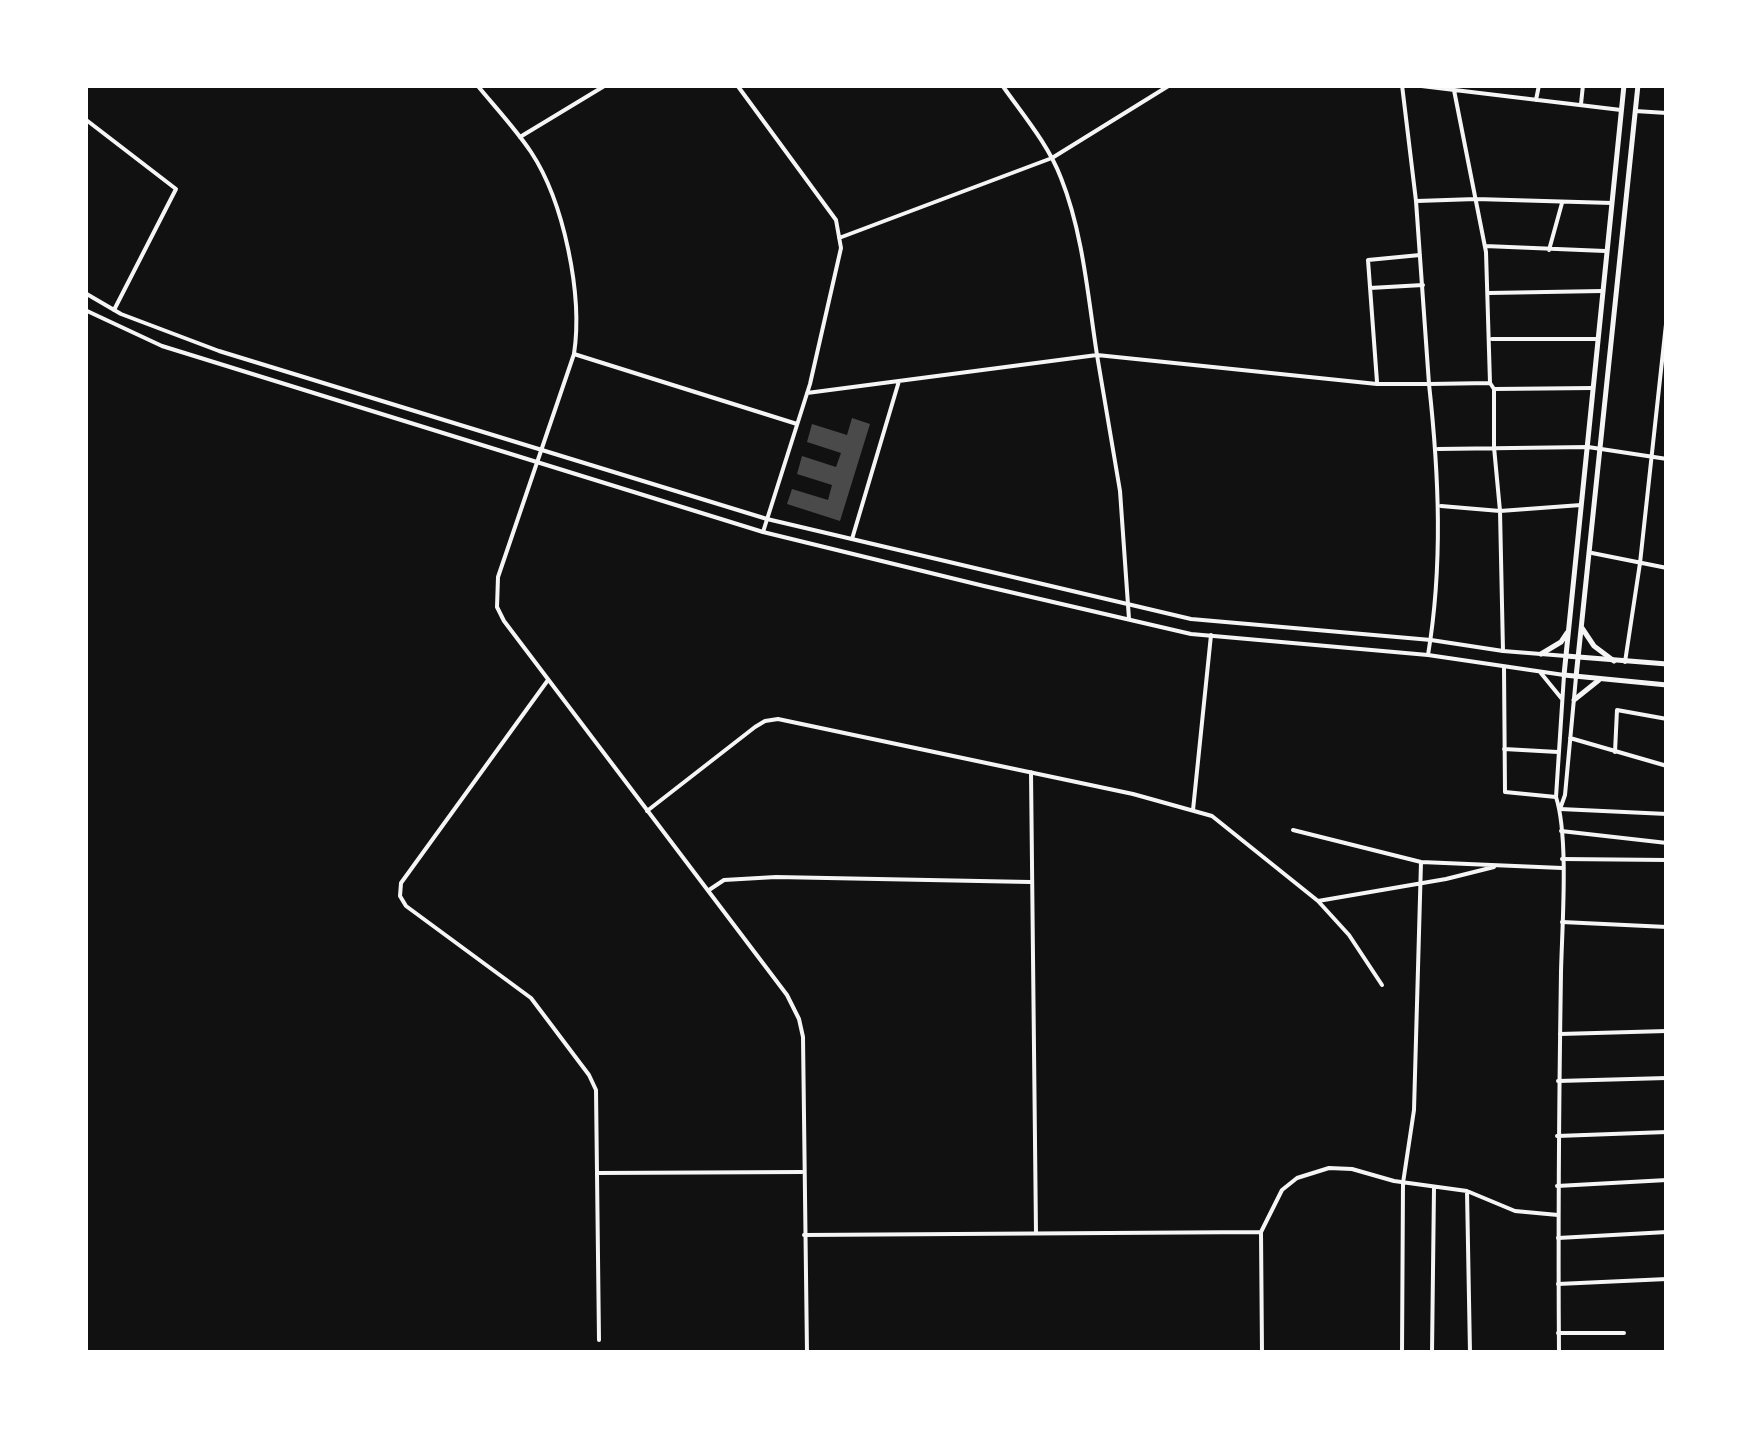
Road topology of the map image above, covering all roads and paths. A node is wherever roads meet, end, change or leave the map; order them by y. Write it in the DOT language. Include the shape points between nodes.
graph roads {
  1 [pos="477,85"];
  2 [pos="606,85"];
  3 [pos="737,85"];
  4 [pos="1002,85"];
  5 [pos="1148,85"];
  6 [pos="1170,85"];
  7 [pos="1402,85"];
  8 [pos="1413,85"];
  9 [pos="1539,85"];
  10 [pos="1583,85"];
  11 [pos="1624,85"];
  12 [pos="1638,85"];
  13 [pos="1452,87"];
  14 [pos="1153,95"];
  15 [pos="1536,100"];
  16 [pos="1580,104"];
  17 [pos="1621,110"];
  18 [pos="1635,111"];
  19 [pos="1667,113"];
  20 [pos="85,118"];
  21 [pos="520,137"];
  22 [pos="1052,158"];
  23 [pos="1476,199"];
  24 [pos="1416,201"];
  25 [pos="1562,204"];
  26 [pos="1612,204"];
  27 [pos="839,238"];
  28 [pos="1485,246"];
  29 [pos="1549,250"];
  30 [pos="1606,250"];
  31 [pos="1420,255"];
  32 [pos="1423,284"];
  33 [pos="1370,288"];
  34 [pos="1602,291"];
  35 [pos="85,293"];
  36 [pos="1489,293"];
  37 [pos="85,310"];
  38 [pos="114,310"];
  39 [pos="1667,316"];
  40 [pos="1598,339"];
  41 [pos="1490,340"];
  42 [pos="1665,350"];
  43 [pos="574,354"];
  44 [pos="1097,355"];
  45 [pos="899,381"];
  46 [pos="1490,382"];
  47 [pos="1377,384"];
  48 [pos="1430,384"];
  49 [pos="1593,388"];
  50 [pos="1494,389"];
  51 [pos="807,393"];
  52 [pos="797,424"];
  53 [pos="1494,447"];
  54 [pos="1588,447"];
  55 [pos="1436,449"];
  56 [pos="1598,450"];
  57 [pos="542,451"];
  58 [pos="1651,457"];
  59 [pos="1667,459"];
  60 [pos="538,461"];
  61 [pos="1581,504"];
  62 [pos="1440,506"];
  63 [pos="1500,511"];
  64 [pos="767,520"];
  65 [pos="763,532"];
  66 [pos="852,539"];
  67 [pos="1592,554"];
  68 [pos="1640,563"];
  69 [pos="1667,568"];
  70 [pos="1128,602"];
  71 [pos="1129,619"];
  72 [pos="1581,628"];
  73 [pos="1568,630"];
  74 [pos="1210,636"];
  75 [pos="1431,640"];
  76 [pos="1503,651"];
  77 [pos="1541,654"];
  78 [pos="1428,655"];
  79 [pos="1566,656"];
  80 [pos="1578,658"];
  81 [pos="1614,661"];
  82 [pos="1625,662"];
  83 [pos="1667,664"];
  84 [pos="1504,668"];
  85 [pos="1540,672"];
  86 [pos="1564,675"];
  87 [pos="1576,677"];
  88 [pos="548,680"];
  89 [pos="1600,680"];
  90 [pos="1667,685"];
  91 [pos="1562,699"];
  92 [pos="1574,700"];
  93 [pos="1667,719"];
  94 [pos="1570,738"];
  95 [pos="1504,750"];
  96 [pos="1558,752"];
  97 [pos="1615,752"];
  98 [pos="1667,766"];
  99 [pos="1031,772"];
  100 [pos="1556,797"];
  101 [pos="1560,808"];
  102 [pos="647,811"];
  103 [pos="1193,811"];
  104 [pos="1667,814"];
  105 [pos="1293,830"];
  106 [pos="1561,832"];
  107 [pos="1667,843"];
  108 [pos="1562,859"];
  109 [pos="1667,860"];
  110 [pos="1421,862"];
  111 [pos="1498,866"];
  112 [pos="1562,868"];
  113 [pos="1030,882"];
  114 [pos="1418,884"];
  115 [pos="709,890"];
  116 [pos="1318,901"];
  117 [pos="1562,922"];
  118 [pos="1667,927"];
  119 [pos="1382,985"];
  120 [pos="1667,1031"];
  121 [pos="1560,1034"];
  122 [pos="1667,1078"];
  123 [pos="1558,1080"];
  124 [pos="1667,1132"];
  125 [pos="1557,1136"];
  126 [pos="802,1172"];
  127 [pos="597,1174"];
  128 [pos="1667,1180"];
  129 [pos="1402,1182"];
  130 [pos="1434,1186"];
  131 [pos="1557,1186"];
  132 [pos="1467,1191"];
  133 [pos="1558,1215"];
  134 [pos="1261,1232"];
  135 [pos="1667,1232"];
  136 [pos="1036,1233"];
  137 [pos="804,1235"];
  138 [pos="1558,1238"];
  139 [pos="1667,1279"];
  140 [pos="1558,1284"];
  141 [pos="1558,1333"];
  142 [pos="1624,1333"];
  143 [pos="598,1340"];
  144 [pos="1470,1352"];
  145 [pos="807,1353"];
  146 [pos="1262,1353"];
  147 [pos="1402,1353"];
  148 [pos="1414,1353"];
  149 [pos="1432,1353"];
  150 [pos="1507,1353"];
  151 [pos="1559,1353"];
  1 -- 21 [label="street"];
  2 -- 21 [label="street"];
  3 -- 27 [label="street" via="826,205"];
  4 -- 22 [label="street"];
  5 -- 14 [label="street"];
  6 -- 14 [label="street"];
  7 -- 24 [label="street"];
  8 -- 13 [label="street"];
  9 -- 15 [label="street"];
  10 -- 16 [label="street"];
  11 -- 17 [label="main road"];
  12 -- 18 [label="main road"];
  13 -- 15 [label="street"];
  13 -- 23 [label="street"];
  14 -- 22 [label="street"];
  15 -- 16 [label="street"];
  16 -- 17 [label="street"];
  17 -- 26 [label="main road"];
  18 -- 19 [label="street"];
  18 -- 56 [label="main road"];
  20 -- 38 [label="street" via="176,189"];
  21 -- 43 [label="street" via="552,192 570,262 578,325"];
  22 -- 27 [label="street"];
  22 -- 44 [label="street" via="1082,262"];
  23 -- 24 [label="street"];
  23 -- 25 [label="street"];
  23 -- 28 [label="street"];
  24 -- 31 [label="street"];
  25 -- 26 [label="street"];
  25 -- 29 [label="street"];
  26 -- 30 [label="main road"];
  27 -- 51 [label="street" via="833,293"];
  28 -- 29 [label="street"];
  28 -- 36 [label="street"];
  29 -- 30 [label="street"];
  30 -- 34 [label="main road"];
  31 -- 32 [label="street"];
  31 -- 33 [label="street" via="1368,260"];
  32 -- 33 [label="street"];
  32 -- 48 [label="street"];
  33 -- 47 [label="street"];
  34 -- 36 [label="street"];
  34 -- 40 [label="main road"];
  35 -- 38 [label="street"];
  36 -- 41 [label="street"];
  37 -- 60 [label="street" via="162,346"];
  38 -- 57 [label="street" via="219,351"];
  39 -- 42 [label="street"];
  40 -- 41 [label="street"];
  40 -- 49 [label="main road"];
  41 -- 46 [label="street"];
  42 -- 58 [label="street"];
  43 -- 52 [label="street"];
  43 -- 57 [label="street"];
  44 -- 45 [label="street"];
  44 -- 47 [label="street"];
  44 -- 70 [label="street" via="1120,491"];
  45 -- 51 [label="street"];
  45 -- 66 [label="street"];
  46 -- 48 [label="street"];
  46 -- 50 [label="street"];
  47 -- 48 [label="street"];
  48 -- 55 [label="street"];
  49 -- 50 [label="street"];
  49 -- 54 [label="main road"];
  50 -- 53 [label="street"];
  51 -- 52 [label="street"];
  52 -- 64 [label="street"];
  53 -- 54 [label="street"];
  53 -- 55 [label="street"];
  53 -- 63 [label="street"];
  54 -- 56 [label="street"];
  54 -- 61 [label="main road"];
  55 -- 62 [label="street"];
  56 -- 58 [label="street"];
  56 -- 72 [label="main road"];
  57 -- 60 [label="street"];
  57 -- 64 [label="street"];
  58 -- 59 [label="street"];
  58 -- 68 [label="street"];
  60 -- 65 [label="street"];
  60 -- 88 [label="street" via="496,593 504,621"];
  61 -- 63 [label="street"];
  61 -- 73 [label="main road"];
  62 -- 63 [label="street"];
  62 -- 75 [label="street"];
  63 -- 76 [label="street"];
  64 -- 65 [label="street"];
  64 -- 66 [label="street"];
  65 -- 71 [label="street"];
  66 -- 70 [label="street"];
  67 -- 68 [label="street"];
  68 -- 69 [label="street"];
  68 -- 82 [label="street"];
  70 -- 71 [label="street"];
  70 -- 75 [label="street" via="1191,618"];
  71 -- 74 [label="street"];
  72 -- 80 [label="main road"];
  72 -- 81 [label="main road"];
  73 -- 77 [label="main road"];
  73 -- 79 [label="main road"];
  74 -- 78 [label="street"];
  74 -- 103 [label="street"];
  75 -- 76 [label="street"];
  75 -- 78 [label="street"];
  76 -- 77 [label="street"];
  77 -- 79 [label="street"];
  78 -- 84 [label="street"];
  79 -- 80 [label="main road"];
  79 -- 86 [label="main road"];
  80 -- 81 [label="main road"];
  80 -- 87 [label="main road"];
  81 -- 82 [label="main road"];
  82 -- 83 [label="main road"];
  84 -- 85 [label="street"];
  84 -- 95 [label="street"];
  85 -- 86 [label="street"];
  85 -- 91 [label="street"];
  86 -- 87 [label="main road"];
  86 -- 91 [label="street"];
  87 -- 89 [label="main road"];
  87 -- 92 [label="street"];
  88 -- 102 [label="street"];
  88 -- 127 [label="street" via="400,884 400,896 532,998 589,1074 596,1090"];
  89 -- 90 [label="main road"];
  89 -- 92 [label="main road"];
  91 -- 96 [label="street"];
  92 -- 94 [label="street"];
  93 -- 97 [label="street" via="1618,710"];
  94 -- 97 [label="street"];
  94 -- 101 [label="street"];
  95 -- 96 [label="street"];
  95 -- 100 [label="street" via="1506,792"];
  96 -- 100 [label="street"];
  97 -- 98 [label="street"];
  99 -- 102 [label="street" via="778,720 755,727"];
  99 -- 103 [label="street"];
  99 -- 113 [label="street"];
  100 -- 101 [label="street"];
  101 -- 104 [label="street"];
  101 -- 106 [label="street"];
  102 -- 115 [label="street"];
  103 -- 116 [label="street" via="1212,816"];
  105 -- 110 [label="street"];
  106 -- 107 [label="street"];
  106 -- 108 [label="street"];
  108 -- 109 [label="street"];
  108 -- 112 [label="street"];
  110 -- 111 [label="street"];
  110 -- 114 [label="street"];
  111 -- 112 [label="street"];
  111 -- 114 [label="street"];
  112 -- 117 [label="street"];
  113 -- 115 [label="street" via="776,877 724,880"];
  113 -- 136 [label="street"];
  114 -- 116 [label="street"];
  114 -- 129 [label="street" via="1414,1110"];
  115 -- 126 [label="street" via="799,1019"];
  116 -- 119 [label="street"];
  117 -- 118 [label="street"];
  117 -- 121 [label="street"];
  120 -- 121 [label="street"];
  121 -- 123 [label="street"];
  122 -- 123 [label="street"];
  123 -- 125 [label="street"];
  124 -- 125 [label="street"];
  125 -- 131 [label="street"];
  126 -- 127 [label="street"];
  126 -- 137 [label="street"];
  127 -- 143 [label="street"];
  128 -- 131 [label="street"];
  129 -- 130 [label="street"];
  129 -- 134 [label="street" via="1330,1168 1297,1178 1282,1190"];
  129 -- 147 [label="street"];
  130 -- 132 [label="street"];
  130 -- 149 [label="street"];
  131 -- 133 [label="street"];
  132 -- 133 [label="street" via="1516,1210"];
  132 -- 144 [label="street"];
  133 -- 138 [label="street"];
  134 -- 136 [label="street"];
  134 -- 146 [label="street"];
  135 -- 138 [label="street"];
  136 -- 137 [label="street"];
  137 -- 145 [label="street"];
  138 -- 140 [label="street"];
  139 -- 140 [label="street"];
  140 -- 141 [label="street"];
  141 -- 142 [label="street"];
  141 -- 151 [label="street"];
  144 -- 149 [label="street"];
  144 -- 150 [label="street"];
  148 -- 149 [label="street"];
}
